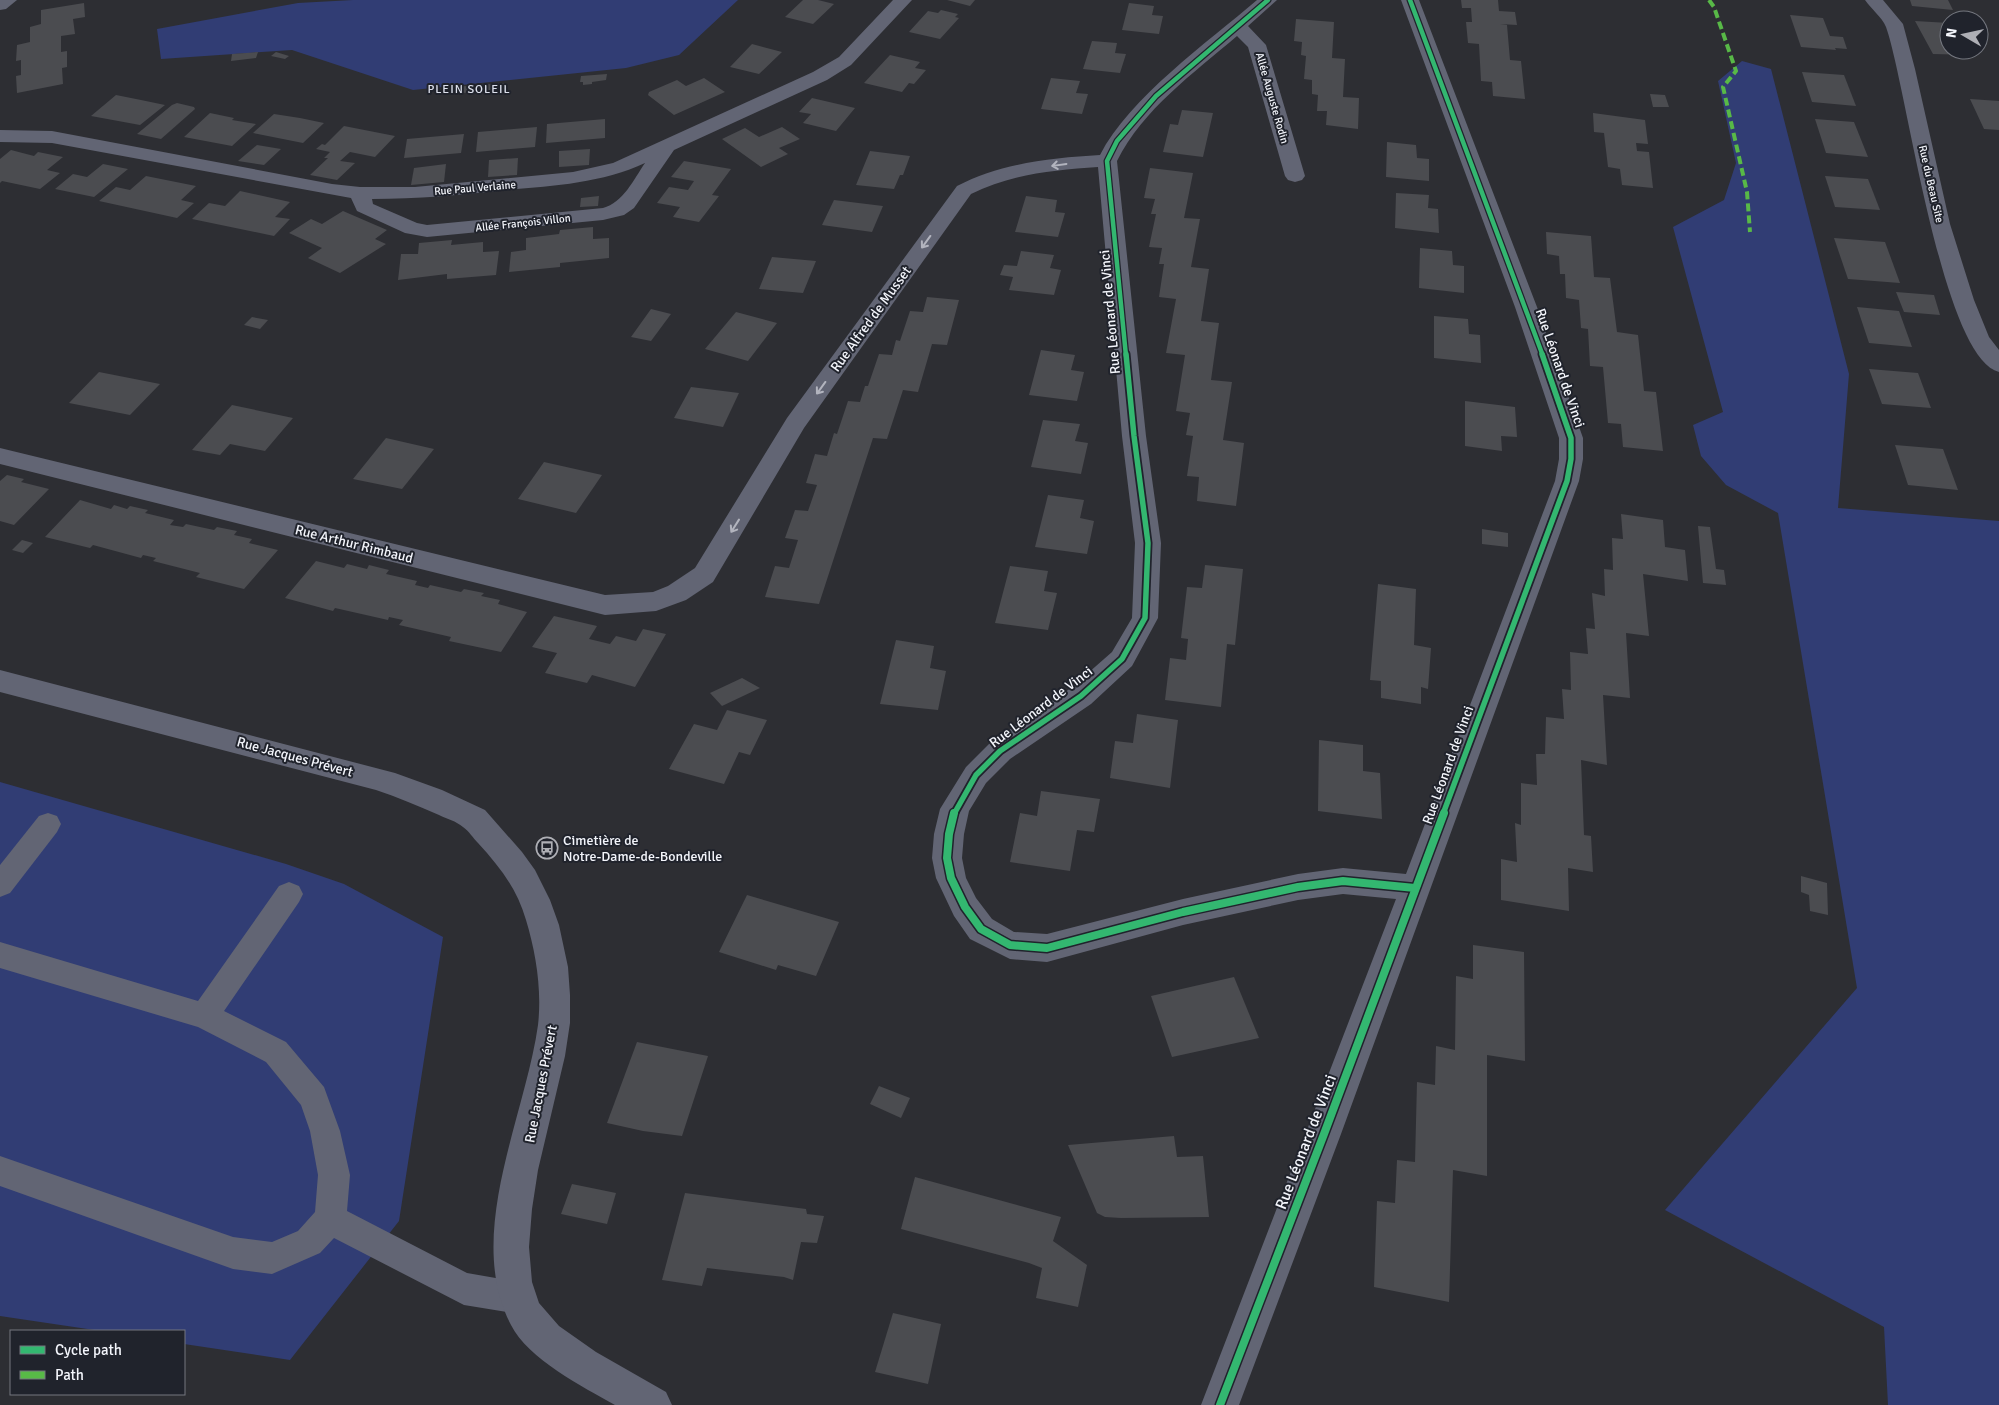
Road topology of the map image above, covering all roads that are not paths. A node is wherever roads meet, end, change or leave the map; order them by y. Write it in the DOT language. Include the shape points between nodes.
graph roads {
  1 [pos="8,0"];
  2 [pos="904,0"];
  3 [pos="1268,0"];
  4 [pos="1410,0"];
  5 [pos="1874,0"];
  6 [pos="0,5"];
  7 [pos="1238,27"];
  8 [pos="0,136"];
  9 [pos="668,145"];
  10 [pos="1107,161"];
  11 [pos="1295,176"];
  12 [pos="360,193"];
  13 [pos="1999,365"];
  14 [pos="0,456"];
  15 [pos="704,575"];
  16 [pos="0,681"];
  17 [pos="48,824"];
  18 [pos="0,885"];
  19 [pos="1416,888"];
  20 [pos="289,894"];
  21 [pos="0,955"];
  22 [pos="204,1016"];
  23 [pos="0,1171"];
  24 [pos="330,1219"];
  25 [pos="518,1298"];
  26 [pos="654,1405"];
  27 [pos="1220,1405"];
  1 -- 6 [label="street"];
  2 -- 9 [label="street, Rue Paul Verlaine" via="844,61 820,76"];
  3 -- 7 [label="street"];
  4 -- 19 [label="street, Rue Léonard de Vinci" via="1526,307 1570,438 1572,459 1567,481"];
  5 -- 13 [label="street, Rue du Beau Site" via="1894,24 1940,224 1963,300 1979,339"];
  7 -- 10 [label="street" via="1156,96 1117,141"];
  7 -- 11 [label="street, Allée Auguste Rodin" via="1257,45"];
  8 -- 12 [label="street, Rue Paul Verlaine" via="52,137"];
  9 -- 12 [label="street, Rue Paul Verlaine" via="619,168 573,178 415,193"];
  9 -- 12 [label="street, Allée François Villon" via="627,204 617,211 603,214 420,231 364,207"];
  10 -- 15 [label="street, Rue Alfred de Musset, one-way" via="987,178 964,190 795,424"];
  10 -- 19 [label="street, Rue Léonard de Vinci" via="1134,436 1148,543 1145,618 1122,659 1081,696 1000,751 976,775 955,809 947,858 951,878 981,930 1010,945 1047,948 1184,912 1298,887 1343,881"];
  14 -- 15 [label="street, Rue Arthur Rimbaud" via="605,605 656,600 677,593"];
  16 -- 25 [label="street, Rue Jacques Prévert" via="364,775 425,794 472,817 520,870 542,922 552,964 554,1022 548,1064 514,1213 512,1267"];
  17 -- 18 [label="lane"];
  19 -- 27 [label="street, Rue Léonard de Vinci"];
  20 -- 22 [label="lane"];
  21 -- 22 [label="lane"];
  22 -- 24 [label="lane" via="276,1052 313,1097 334,1175"];
  23 -- 24 [label="lane" via="232,1253 272,1258 309,1242"];
  24 -- 25 [label="lane" via="464,1289"];
  25 -- 26 [label="street, Rue Jacques Prévert" via="525,1316 546,1339"];
}
